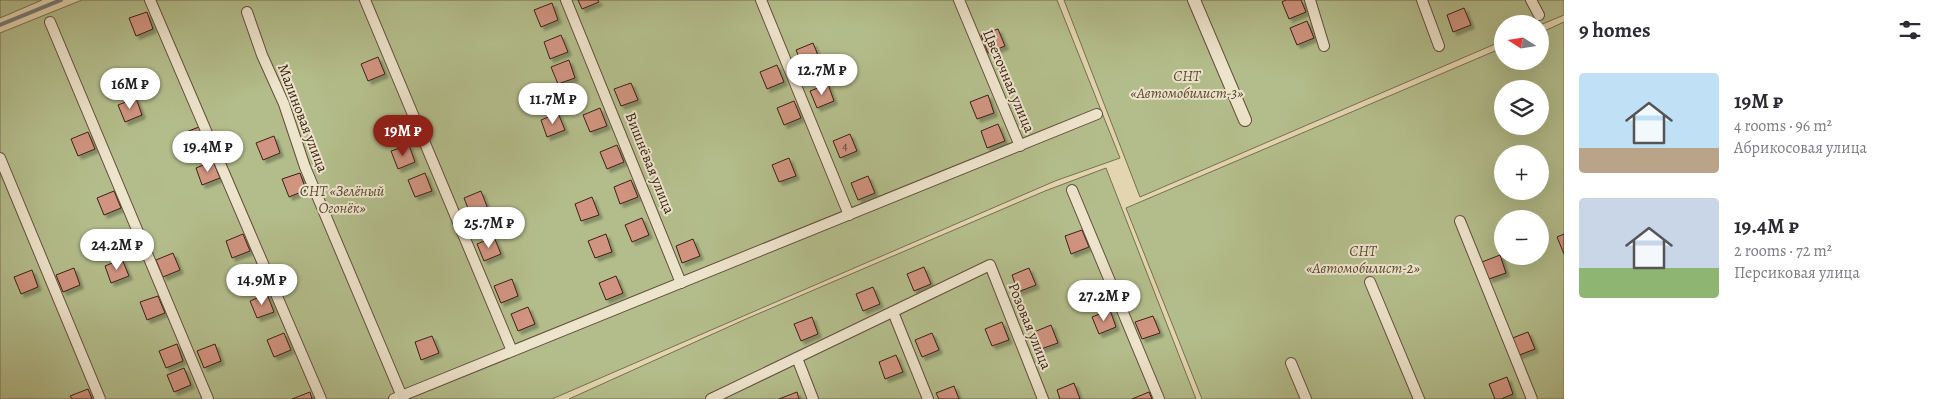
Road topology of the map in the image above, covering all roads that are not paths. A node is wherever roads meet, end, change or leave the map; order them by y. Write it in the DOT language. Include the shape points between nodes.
graph roads {
  1 [pos="150,0"];
  2 [pos="365,0"];
  3 [pos="566,0"];
  4 [pos="761,0"];
  5 [pos="959,0"];
  6 [pos="1194,0"];
  7 [pos="1310,0"];
  8 [pos="1422,0"];
  9 [pos="1531,0"];
  10 [pos="247,12"];
  11 [pos="1539,15"];
  12 [pos="50,22"];
  13 [pos="1324,46"];
  14 [pos="1438,46"];
  15 [pos="1097,114"];
  16 [pos="1245,120"];
  17 [pos="1020,146"];
  18 [pos="0,158"];
  19 [pos="1072,190"];
  20 [pos="849,215"];
  21 [pos="1460,221"];
  22 [pos="1370,282"];
  23 [pos="681,283"];
  24 [pos="893,312"];
  25 [pos="512,351"];
  26 [pos="796,358"];
  27 [pos="1291,362"];
  28 [pos="400,398"];
  29 [pos="100,399"];
  30 [pos="208,399"];
  31 [pos="321,399"];
  32 [pos="711,399"];
  33 [pos="813,399"];
  34 [pos="928,399"];
  35 [pos="1044,399"];
  36 [pos="1159,399"];
  37 [pos="1306,399"];
  38 [pos="1418,399"];
  39 [pos="1532,399"];
  1 -- 31 [label="street"];
  2 -- 25 [label="street"];
  3 -- 23 [label="street, Вишнёвая улица"];
  4 -- 20 [label="street"];
  5 -- 17 [label="street, Цветочная улица"];
  6 -- 16 [label="street"];
  7 -- 13 [label="street"];
  8 -- 14 [label="street"];
  9 -- 11 [label="street"];
  10 -- 28 [label="street, Малиновая улица" via="305,167"];
  12 -- 30 [label="street"];
  15 -- 17 [label="street"];
  17 -- 20 [label="street"];
  18 -- 29 [label="street"];
  19 -- 36 [label="street"];
  20 -- 23 [label="street"];
  21 -- 39 [label="street"];
  22 -- 38 [label="street"];
  23 -- 25 [label="street"];
  24 -- 26 [label="street"];
  24 -- 34 [label="street"];
  24 -- 35 [label="street, Розовая улица" via="990,265"];
  25 -- 28 [label="street"];
  26 -- 32 [label="street"];
  26 -- 33 [label="street"];
  27 -- 37 [label="street"];
}
